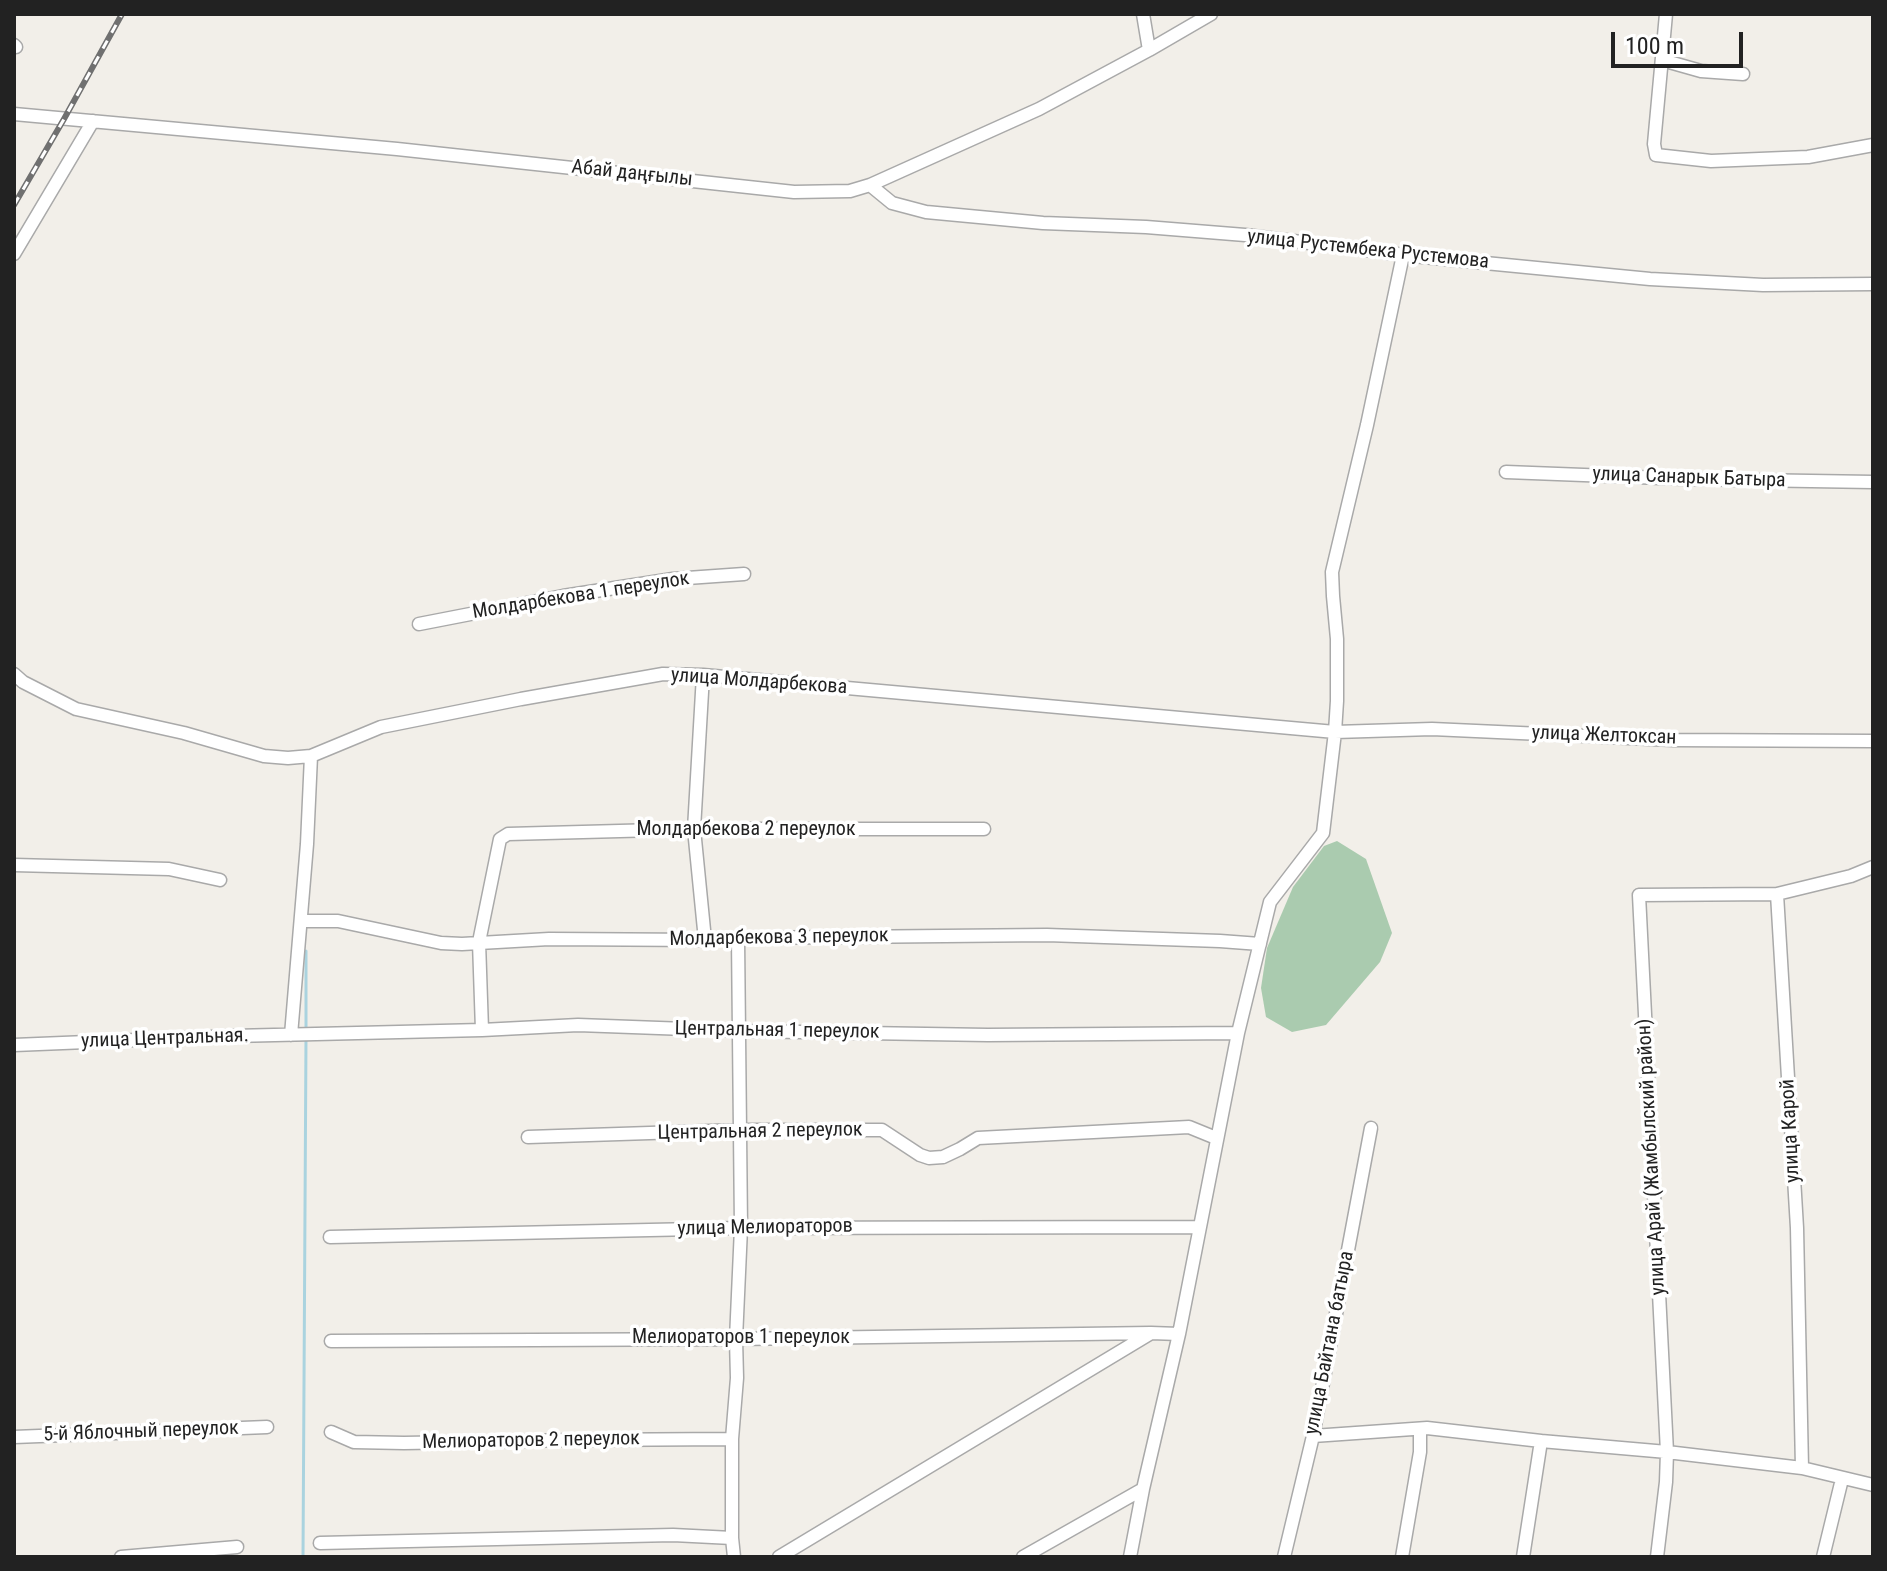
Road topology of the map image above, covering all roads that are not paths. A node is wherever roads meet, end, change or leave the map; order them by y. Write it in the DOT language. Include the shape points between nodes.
graph roads {
  1 [pos="1143,14"];
  2 [pos="1211,14"];
  3 [pos="1666,14"];
  4 [pos="1149,50"];
  5 [pos="1662,60"];
  6 [pos="1743,74"];
  7 [pos="14,114"];
  8 [pos="93,121"];
  9 [pos="1873,145"];
  10 [pos="870,185"];
  11 [pos="14,254"];
  12 [pos="1403,255"];
  13 [pos="1873,284"];
  14 [pos="1506,472"];
  15 [pos="1873,482"];
  16 [pos="744,574"];
  17 [pos="419,624"];
  18 [pos="703,675"];
  19 [pos="15,677"];
  20 [pos="1335,732"];
  21 [pos="1873,741"];
  22 [pos="311,756"];
  23 [pos="694,829"];
  24 [pos="984,829"];
  25 [pos="14,865"];
  26 [pos="1873,867"];
  27 [pos="220,880"];
  28 [pos="1777,894"];
  29 [pos="301,921"];
  30 [pos="738,938"];
  31 [pos="705,940"];
  32 [pos="479,942"];
  33 [pos="1260,944"];
  34 [pos="482,1030"];
  35 [pos="740,1031"];
  36 [pos="1238,1033"];
  37 [pos="291,1035"];
  38 [pos="317,1035"];
  39 [pos="14,1045"];
  40 [pos="1371,1128"];
  41 [pos="741,1130"];
  42 [pos="528,1137"];
  43 [pos="1216,1138"];
  44 [pos="1200,1227"];
  45 [pos="741,1228"];
  46 [pos="330,1237"];
  47 [pos="1151,1333"];
  48 [pos="1179,1334"];
  49 [pos="736,1339"];
  50 [pos="331,1341"];
  51 [pos="267,1427"];
  52 [pos="1420,1429"];
  53 [pos="331,1432"];
  54 [pos="1313,1436"];
  55 [pos="14,1437"];
  56 [pos="732,1439"];
  57 [pos="1541,1441"];
  58 [pos="1667,1452"];
  59 [pos="1802,1468"];
  60 [pos="1842,1479"];
  61 [pos="1873,1485"];
  62 [pos="1143,1489"];
  63 [pos="732,1538"];
  64 [pos="320,1543"];
  65 [pos="237,1547"];
  66 [pos="121,1557"];
  67 [pos="734,1557"];
  68 [pos="779,1557"];
  69 [pos="1023,1557"];
  70 [pos="1130,1557"];
  71 [pos="1284,1557"];
  72 [pos="1402,1557"];
  73 [pos="1523,1557"];
  74 [pos="1657,1557"];
  75 [pos="1823,1557"];
  1 -- 4 [label="street"];
  2 -- 4 [label="street, Абай даңғылы"];
  3 -- 5 [label="street"];
  4 -- 10 [label="street, Абай даңғылы" via="1039,109"];
  5 -- 6 [label="street" via="1701,71"];
  5 -- 9 [label="street" via="1656,155 1711,161 1808,157"];
  7 -- 8 [label="street, Абай даңғылы"];
  8 -- 10 [label="street, Абай даңғылы" via="794,192 850,191"];
  8 -- 11 [label="street"];
  10 -- 12 [label="street, улица Рустембека Рустемова" via="892,203 926,212 1245,235"];
  12 -- 13 [label="street, улица Рустембека Рустемова" via="1650,279"];
  12 -- 20 [label="street" via="1332,572"];
  14 -- 15 [label="street, улица Санарык Батыра"];
  16 -- 17 [label="street, Молдарбекова 1 переулок" via="673,579"];
  18 -- 20 [label="street, улица Молдарбекова"];
  18 -- 22 [label="street, улица Молдарбекова" via="663,674 381,727"];
  18 -- 23 [label="street"];
  19 -- 22 [label="street, улица Молдарбекова" via="76,709 264,756"];
  20 -- 21 [label="street, улица Желтоксан" via="1432,729 1673,740"];
  20 -- 33 [label="street" via="1323,833 1270,902"];
  22 -- 29 [label="street"];
  23 -- 24 [label="street, Молдарбекова 2 переулок"];
  23 -- 31 [label="street"];
  23 -- 32 [label="street, Молдарбекова 2 переулок" via="508,834 500,839"];
  25 -- 27 [label="street" via="169,869"];
  26 -- 28 [label="street"];
  28 -- 58 [label="street, улица Арай (Жамбылский район)" via="1639,895"];
  28 -- 59 [label="street, улица Карой" via="1797,1228"];
  29 -- 32 [label="street, Молдарбекова 3 переулок" via="338,921 441,943"];
  29 -- 37 [label="street"];
  30 -- 31 [label="street, Молдарбекова 3 переулок"];
  30 -- 33 [label="street, Молдарбекова 3 переулок" via="1047,935"];
  30 -- 35 [label="street"];
  31 -- 32 [label="street, Молдарбекова 3 переулок"];
  32 -- 34 [label="street"];
  33 -- 36 [label="street"];
  34 -- 35 [label="street, Центральная 1 переулок" via="578,1025"];
  34 -- 38 [label="street, Центральная 1 переулок"];
  35 -- 36 [label="street, Центральная 1 переулок"];
  35 -- 41 [label="street"];
  36 -- 43 [label="street"];
  37 -- 38 [label="street, улица Центральная."];
  37 -- 39 [label="street, улица Центральная."];
  40 -- 54 [label="street, улица Байтана батыра"];
  41 -- 42 [label="street, Центральная 2 переулок"];
  41 -- 43 [label="street, Центральная 2 переулок" via="882,1130 929,1158 943,1157 978,1138 1189,1127"];
  41 -- 45 [label="street"];
  43 -- 44 [label="street"];
  44 -- 45 [label="street, улица Мелиораторов"];
  44 -- 48 [label="street"];
  45 -- 46 [label="street, улица Мелиораторов"];
  45 -- 49 [label="street"];
  47 -- 48 [label="street, Мелиораторов 1 переулок"];
  47 -- 49 [label="street, Мелиораторов 1 переулок"];
  47 -- 68 [label="street"];
  48 -- 62 [label="street"];
  49 -- 50 [label="street, Мелиораторов 1 переулок"];
  49 -- 56 [label="street"];
  51 -- 55 [label="street, 5-й Яблочный переулок"];
  52 -- 54 [label="street"];
  52 -- 57 [label="street"];
  52 -- 72 [label="street"];
  53 -- 56 [label="street, Мелиораторов 2 переулок" via="354,1442 404,1443"];
  54 -- 71 [label="street, улица Байтана батыра"];
  56 -- 63 [label="street"];
  57 -- 58 [label="street"];
  57 -- 73 [label="street"];
  58 -- 59 [label="street"];
  58 -- 74 [label="street, улица Арай (Жамбылский район)"];
  59 -- 60 [label="street"];
  60 -- 61 [label="street"];
  60 -- 75 [label="street"];
  62 -- 69 [label="street"];
  62 -- 70 [label="street"];
  63 -- 64 [label="street"];
  63 -- 67 [label="street"];
  65 -- 66 [label="street"];
}
